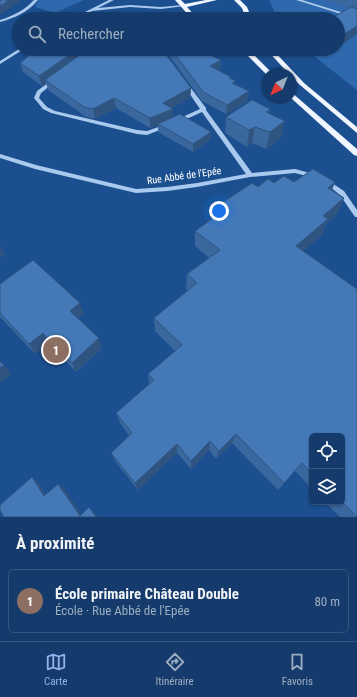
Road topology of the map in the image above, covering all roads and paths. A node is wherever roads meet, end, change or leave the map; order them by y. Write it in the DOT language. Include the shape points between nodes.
graph roads {
  1 [pos="36,0"];
  2 [pos="112,0"];
  3 [pos="178,0"];
  4 [pos="214,0"];
  5 [pos="237,0"];
  6 [pos="298,0"];
  7 [pos="183,6"];
  8 [pos="91,10"];
  9 [pos="333,11"];
  10 [pos="22,12"];
  11 [pos="87,12"];
  12 [pos="189,12"];
  13 [pos="246,12"];
  14 [pos="336,12"];
  15 [pos="357,13"];
  16 [pos="345,14"];
  17 [pos="12,17"];
  18 [pos="357,18"];
  19 [pos="0,21"];
  20 [pos="12,55"];
  21 [pos="251,56"];
  22 [pos="276,56"];
  23 [pos="0,58"];
  24 [pos="7,58"];
  25 [pos="0,63"];
  26 [pos="264,68"];
  27 [pos="58,78"];
  28 [pos="181,78"];
  29 [pos="297,99"];
  30 [pos="204,109"];
  31 [pos="357,131"];
  32 [pos="357,153"];
  33 [pos="0,156"];
  34 [pos="250,174"];
  35 [pos="357,215"];
  1 -- 10 [label="street" via="30,8"];
  2 -- 8 [label="street"];
  3 -- 7 [label="main road"];
  4 -- 7 [label="main road"];
  5 -- 13 [label="main road"];
  6 -- 9 [label="street"];
  7 -- 8 [label="street" via="130,6"];
  7 -- 12 [label="main road"];
  8 -- 11 [label="street"];
  9 -- 14 [label="street"];
  9 -- 15 [label="street"];
  16 -- 18 [label="street"];
  17 -- 19 [label="street"];
  20 -- 24 [label="street"];
  21 -- 26 [label="main road"];
  22 -- 31 [label="main road" via="302,84"];
  23 -- 24 [label="street"];
  24 -- 25 [label="street"];
  27 -- 30 [label="street" via="39,92 36,98 45,108 137,132 155,130"];
  28 -- 30 [label="street"];
  29 -- 32 [label="main road"];
  30 -- 34 [label="street"];
  33 -- 34 [label="street, Rue Abbé de l'Epée" via="35,168 136,191 182,187"];
  34 -- 35 [label="street, Rue Abbé de l'Epée" via="295,171 317,177 342,193"];
}
